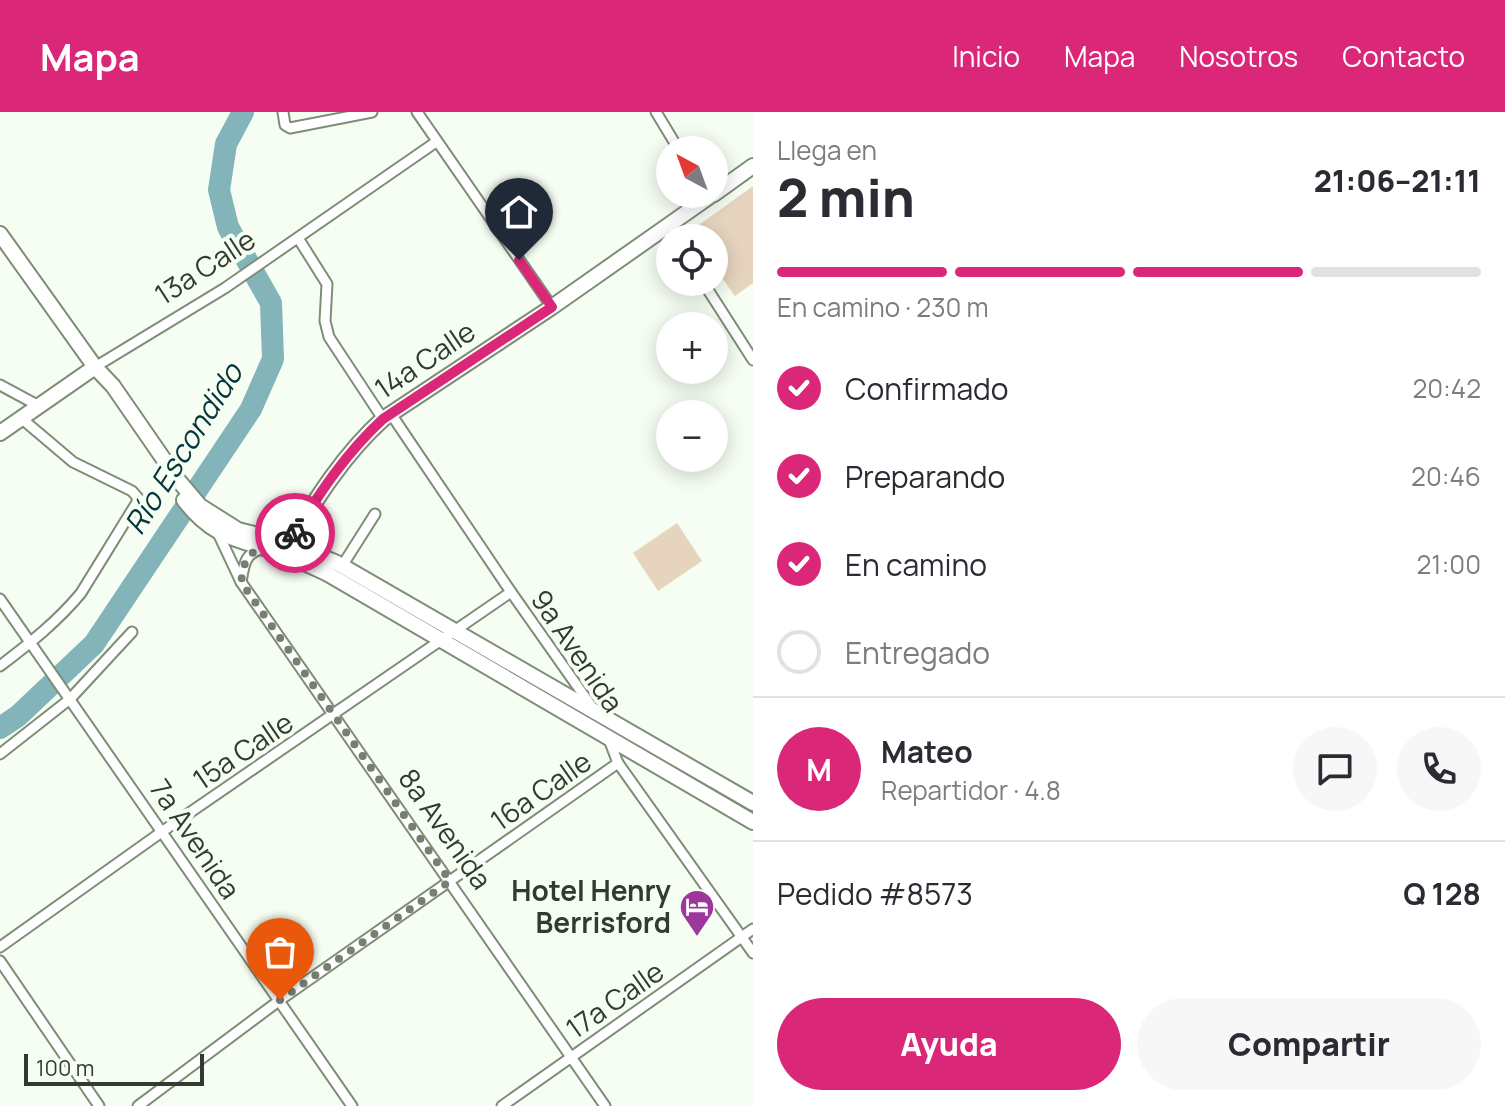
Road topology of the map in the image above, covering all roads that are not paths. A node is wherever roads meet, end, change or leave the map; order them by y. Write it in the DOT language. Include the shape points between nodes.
graph roads {
  1 [pos="283,112"];
  2 [pos="372,112"];
  3 [pos="417,112"];
  4 [pos="656,112"];
  5 [pos="671,136"];
  6 [pos="436,142"];
  7 [pos="753,166"];
  8 [pos="728,183"];
  9 [pos="696,208"];
  10 [pos="679,224"];
  11 [pos="0,234"];
  12 [pos="294,240"];
  13 [pos="656,241"];
  14 [pos="712,296"];
  15 [pos="552,307"];
  16 [pos="753,360"];
  17 [pos="95,367"];
  18 [pos="0,385"];
  19 [pos="39,406"];
  20 [pos="387,416"];
  21 [pos="21,418"];
  22 [pos="0,433"];
  23 [pos="197,509"];
  24 [pos="375,514"];
  25 [pos="217,531"];
  26 [pos="261,549"];
  27 [pos="287,549"];
  28 [pos="342,566"];
  29 [pos="241,582"];
  30 [pos="511,592"];
  31 [pos="0,599"];
  32 [pos="455,631"];
  33 [pos="132,632"];
  34 [pos="441,641"];
  35 [pos="31,643"];
  36 [pos="0,666"];
  37 [pos="67,695"];
  38 [pos="597,714"];
  39 [pos="334,716"];
  40 [pos="610,740"];
  41 [pos="0,754"];
  42 [pos="618,763"];
  43 [pos="753,803"];
  44 [pos="753,822"];
  45 [pos="163,831"];
  46 [pos="450,881"];
  47 [pos="753,929"];
  48 [pos="742,937"];
  49 [pos="0,947"];
  50 [pos="753,953"];
  51 [pos="0,961"];
  52 [pos="280,1000"];
  53 [pos="573,1057"];
  54 [pos="99,1106"];
  55 [pos="138,1106"];
  56 [pos="352,1106"];
  57 [pos="502,1106"];
  58 [pos="605,1106"];
  1 -- 2 [label="street" via="290,128"];
  3 -- 6 [label="street"];
  4 -- 5 [label="street"];
  6 -- 12 [label="street, 13a Calle"];
  6 -- 15 [label="street"];
  7 -- 8 [label="main road, 14a Calle"];
  9 -- 10 [label="main road, 14a Calle"];
  11 -- 17 [label="main road, 8a Avenida"];
  12 -- 17 [label="street, 13a Calle"];
  12 -- 20 [label="street, 9a Avenida" via="327,284 329,337"];
  13 -- 15 [label="main road, 14a Calle"];
  14 -- 16 [label="street"];
  15 -- 20 [label="main road, 14a Calle"];
  17 -- 19 [label="main road, 13a Calle"];
  17 -- 23 [label="main road, 8a Avenida"];
  18 -- 19 [label="street"];
  19 -- 21 [label="main road, 13a Calle"];
  20 -- 27 [label="main road, 14a Calle" via="326,484"];
  20 -- 30 [label="street, 9a Avenida"];
  21 -- 22 [label="main road, 13a Calle"];
  21 -- 35 [label="street" via="73,462 137,494 138,502 81,593"];
  23 -- 25 [label="main road, 8a Avenida"];
  23 -- 27 [label="main road, 8a Avenida"];
  24 -- 28 [label="street"];
  25 -- 26 [label="main road, 8a Avenida"];
  25 -- 29 [label="street, 8a Avenida"];
  26 -- 27 [label="main road, 8a Avenida"];
  26 -- 29 [label="street" via="245,560"];
  27 -- 28 [label="main road"];
  27 -- 34 [label="main road"];
  28 -- 32 [label="main road"];
  29 -- 39 [label="street, 8a Avenida"];
  30 -- 32 [label="street, 15a Calle"];
  30 -- 38 [label="street, 9a Avenida"];
  31 -- 35 [label="street, 7a Avenida"];
  32 -- 34 [label="street, 15a Calle"];
  32 -- 38 [label="main road"];
  33 -- 37 [label="street"];
  34 -- 39 [label="street, 15a Calle"];
  34 -- 40 [label="main road"];
  35 -- 36 [label="street"];
  35 -- 37 [label="street, 7a Avenida"];
  37 -- 41 [label="street"];
  37 -- 45 [label="street, 7a Avenida"];
  38 -- 40 [label="street, 9a Avenida"];
  38 -- 43 [label="main road"];
  39 -- 45 [label="street, 15a Calle"];
  39 -- 46 [label="street, 8a Avenida"];
  40 -- 42 [label="street, 9a Avenida"];
  40 -- 44 [label="main road"];
  42 -- 46 [label="street, 16a Calle"];
  42 -- 48 [label="street, 9a Avenida"];
  45 -- 49 [label="street, 15a Calle"];
  45 -- 52 [label="street, 7a Avenida"];
  46 -- 52 [label="street, 16a Calle"];
  46 -- 53 [label="street, 8a Avenida"];
  47 -- 48 [label="street, 17a Calle"];
  48 -- 50 [label="street, 9a Avenida"];
  48 -- 53 [label="street, 17a Calle"];
  51 -- 54 [label="street"];
  52 -- 55 [label="street, 16a Calle"];
  52 -- 56 [label="street, 7a Avenida"];
  53 -- 57 [label="street, 17a Calle"];
  53 -- 58 [label="street, 8a Avenida"];
}
